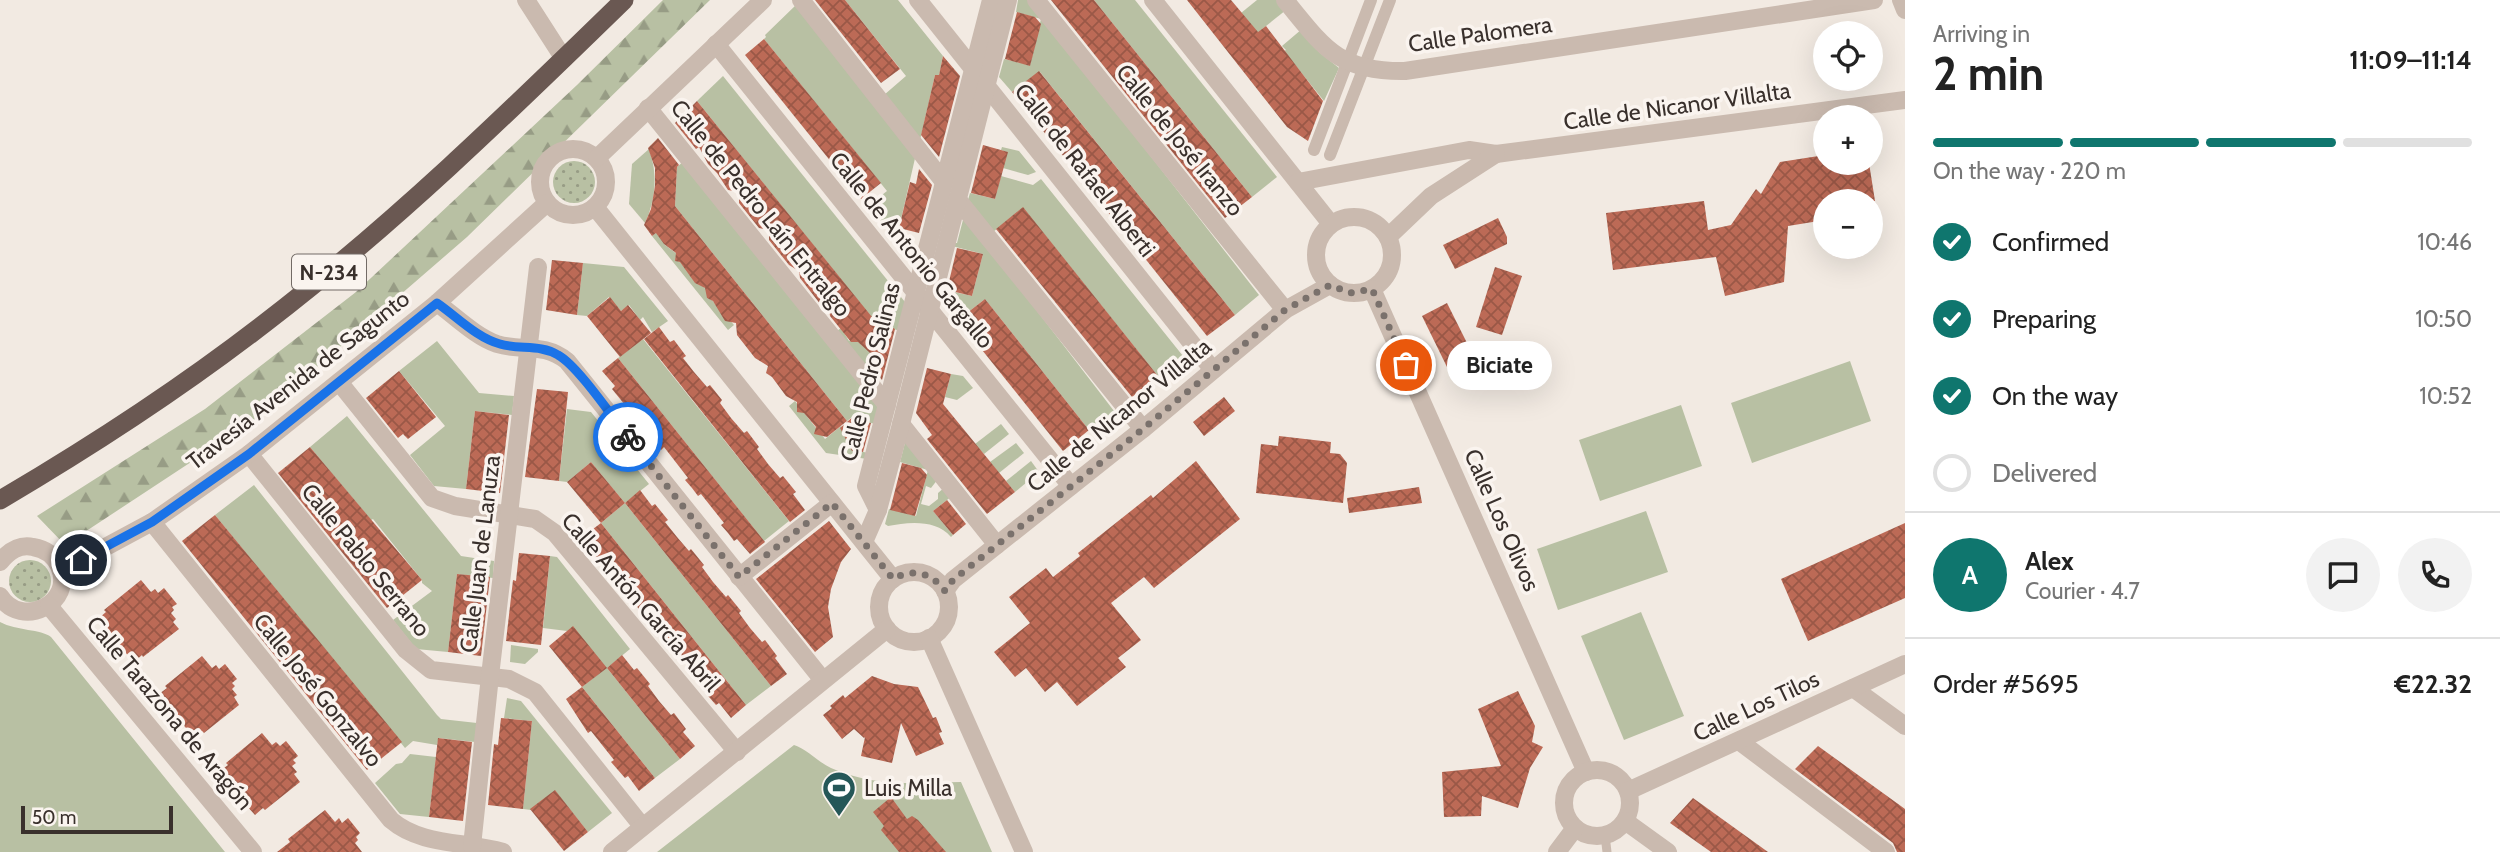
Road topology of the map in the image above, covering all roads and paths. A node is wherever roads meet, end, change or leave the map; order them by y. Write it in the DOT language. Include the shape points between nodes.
graph roads {
  1 [pos="526,0"];
  2 [pos="624,0"];
  3 [pos="763,0"];
  4 [pos="801,0"];
  5 [pos="918,0"];
  6 [pos="991,0"];
  7 [pos="1007,0"];
  8 [pos="1036,0"];
  9 [pos="1153,0"];
  10 [pos="1285,0"];
  11 [pos="1371,0"];
  12 [pos="1390,0"];
  13 [pos="1874,0"];
  14 [pos="1901,0"];
  15 [pos="1905,10"];
  16 [pos="716,44"];
  17 [pos="564,59"];
  18 [pos="1355,65"];
  19 [pos="980,77"];
  20 [pos="1905,100"];
  21 [pos="648,108"];
  22 [pos="1314,150"];
  23 [pos="1330,155"];
  24 [pos="1496,155"];
  25 [pos="597,158"];
  26 [pos="944,182"];
  27 [pos="1298,183"];
  28 [pos="958,200"];
  29 [pos="547,203"];
  30 [pos="595,207"];
  31 [pos="1331,224"];
  32 [pos="1388,237"];
  33 [pos="538,267"];
  34 [pos="1330,285"];
  35 [pos="1372,289"];
  36 [pos="915,293"];
  37 [pos="437,303"];
  38 [pos="1285,310"];
  39 [pos="929,311"];
  40 [pos="529,347"];
  41 [pos="1213,370"];
  42 [pos="339,382"];
  43 [pos="887,405"];
  44 [pos="901,424"];
  45 [pos="1143,429"];
  46 [pos="249,454"];
  47 [pos="1070,486"];
  48 [pos="0,500"];
  49 [pos="832,503"];
  50 [pos="878,510"];
  51 [pos="509,513"];
  52 [pos="152,522"];
  53 [pos="864,542"];
  54 [pos="998,545"];
  55 [pos="0,562"];
  56 [pos="61,571"];
  57 [pos="739,577"];
  58 [pos="893,579"];
  59 [pos="945,591"];
  60 [pos="0,596"];
  61 [pos="49,606"];
  62 [pos="887,629"];
  63 [pos="929,638"];
  64 [pos="1905,664"];
  65 [pos="490,676"];
  66 [pos="822,680"];
  67 [pos="1853,688"];
  68 [pos="1905,726"];
  69 [pos="1740,741"];
  70 [pos="737,752"];
  71 [pos="1586,772"];
  72 [pos="1628,791"];
  73 [pos="1625,821"];
  74 [pos="642,826"];
  75 [pos="1575,828"];
  76 [pos="1606,844"];
  77 [pos="472,846"];
  78 [pos="253,852"];
  79 [pos="503,852"];
  80 [pos="612,852"];
  81 [pos="1024,852"];
  82 [pos="1557,852"];
  83 [pos="1668,852"];
  84 [pos="1886,852"];
  1 -- 17 [label="street"];
  2 -- 17 [label="highway, N-234"];
  3 -- 16 [label="street"];
  4 -- 26 [label="street"];
  5 -- 19 [label="street, Calle de Rafael Alberti"];
  6 -- 19 [label="street, Calle Pedro Salinas"];
  7 -- 19 [label="street, Calle Pedro Salinas"];
  8 -- 38 [label="street, Calle de José Iranzo"];
  9 -- 27 [label="street"];
  10 -- 18 [label="street, Calle Palomera" via="1321,45"];
  11 -- 18 [label="street"];
  12 -- 18 [label="street"];
  13 -- 18 [label="street, Calle Palomera" via="1405,71"];
  14 -- 15 [label="street"];
  16 -- 21 [label="street"];
  16 -- 36 [label="street, Calle de Antonio Gargallo"];
  17 -- 48 [label="highway, N-234" via="408,204 265,324 140,414"];
  18 -- 22 [label="street"];
  18 -- 23 [label="street"];
  19 -- 26 [label="street, Calle Pedro Salinas"];
  19 -- 28 [label="street, Calle Pedro Salinas"];
  19 -- 41 [label="street, Calle de Rafael Alberti"];
  20 -- 24 [label="street, Calle de Nicanor Villalta"];
  21 -- 25 [label="street"];
  21 -- 43 [label="street, Calle de Pedro Laín Entralgo"];
  24 -- 27 [label="street, Calle de Nicanor Villalta" via="1469,150"];
  24 -- 32 [label="street, Calle de Nicanor Villalta" via="1431,196"];
  25 -- 29 [label="street" via="577,148 555,153 546,161 539,182"];
  25 -- 30 [label="street" via="607,177"];
  26 -- 36 [label="street, Calle Pedro Salinas"];
  27 -- 31 [label="street"];
  28 -- 39 [label="street, Calle Pedro Salinas"];
  28 -- 45 [label="street"];
  29 -- 30 [label="street" via="576,215"];
  29 -- 37 [label="street, Travesía Avenida de Sagunto"];
  30 -- 49 [label="street"];
  31 -- 32 [label="street" via="1356,216 1380,226"];
  31 -- 34 [label="street" via="1322,233 1315,254 1322,277"];
  32 -- 35 [label="street" via="1392,248 1389,272"];
  33 -- 40 [label="street, Calle Juan de Lanuza"];
  34 -- 35 [label="street" via="1350,293"];
  34 -- 38 [label="street, Calle de Nicanor Villalta"];
  35 -- 71 [label="street, Calle Los Olivos"];
  36 -- 39 [label="street, Calle de Antonio Gargallo"];
  36 -- 43 [label="street, Calle Pedro Salinas"];
  37 -- 40 [label="street" via="492,341"];
  37 -- 42 [label="street, Travesía Avenida de Sagunto"];
  38 -- 41 [label="street, Calle de Nicanor Villalta"];
  39 -- 44 [label="street, Calle Pedro Salinas"];
  39 -- 47 [label="street, Calle de Antonio Gargallo"];
  40 -- 51 [label="street, Calle Juan de Lanuza"];
  40 -- 57 [label="street" via="552,352 574,369"];
  41 -- 45 [label="street, Calle de Nicanor Villalta"];
  42 -- 46 [label="street, Travesía Avenida de Sagunto"];
  42 -- 51 [label="street, Calle Antón García Abril" via="432,498"];
  43 -- 50 [label="street, Calle Pedro Salinas" via="866,486"];
  44 -- 50 [label="street, Calle Pedro Salinas"];
  44 -- 54 [label="street"];
  45 -- 47 [label="street, Calle de Nicanor Villalta"];
  46 -- 52 [label="street, Travesía Avenida de Sagunto"];
  46 -- 65 [label="street, Calle Pablo Serrano" via="421,664 441,673"];
  47 -- 54 [label="street, Calle de Nicanor Villalta"];
  49 -- 53 [label="street"];
  49 -- 57 [label="street"];
  50 -- 53 [label="street, Calle Pedro Salinas"];
  51 -- 65 [label="street, Calle Juan de Lanuza"];
  51 -- 70 [label="street, Calle Antón García Abril" via="535,519 555,533"];
  52 -- 56 [label="street, Travesía Avenida de Sagunto"];
  52 -- 77 [label="street, Calle José Gonzalvo" via="391,820 424,837"];
  53 -- 58 [label="street"];
  54 -- 59 [label="street, Calle de Nicanor Villalta"];
  55 -- 56 [label="street" via="8,552 29,546 49,553"];
  56 -- 61 [label="street" via="60,590"];
  57 -- 66 [label="street"];
  58 -- 59 [label="street" via="918,572 939,582"];
  58 -- 62 [label="street" via="879,605"];
  59 -- 63 [label="street" via="948,613"];
  60 -- 61 [label="street" via="20,612"];
  61 -- 78 [label="street, Calle Tarazona de Aragón"];
  62 -- 63 [label="street" via="910,642"];
  62 -- 66 [label="street"];
  63 -- 81 [label="street"];
  64 -- 67 [label="street, Calle Los Tilos"];
  65 -- 74 [label="street, Calle Pablo Serrano" via="509,679 535,692"];
  65 -- 77 [label="street, Calle Juan de Lanuza"];
  66 -- 70 [label="street"];
  67 -- 68 [label="street"];
  67 -- 69 [label="street, Calle Los Tilos"];
  69 -- 72 [label="street, Calle Los Tilos"];
  69 -- 84 [label="street"];
  70 -- 74 [label="street"];
  71 -- 72 [label="street" via="1616,776"];
  71 -- 75 [label="street" via="1566,792 1565,811"];
  72 -- 73 [label="street"];
  73 -- 76 [label="street"];
  73 -- 83 [label="street"];
  74 -- 80 [label="street"];
  75 -- 76 [label="street"];
  75 -- 82 [label="street"];
  77 -- 79 [label="street, Calle José Gonzalvo"];
}
